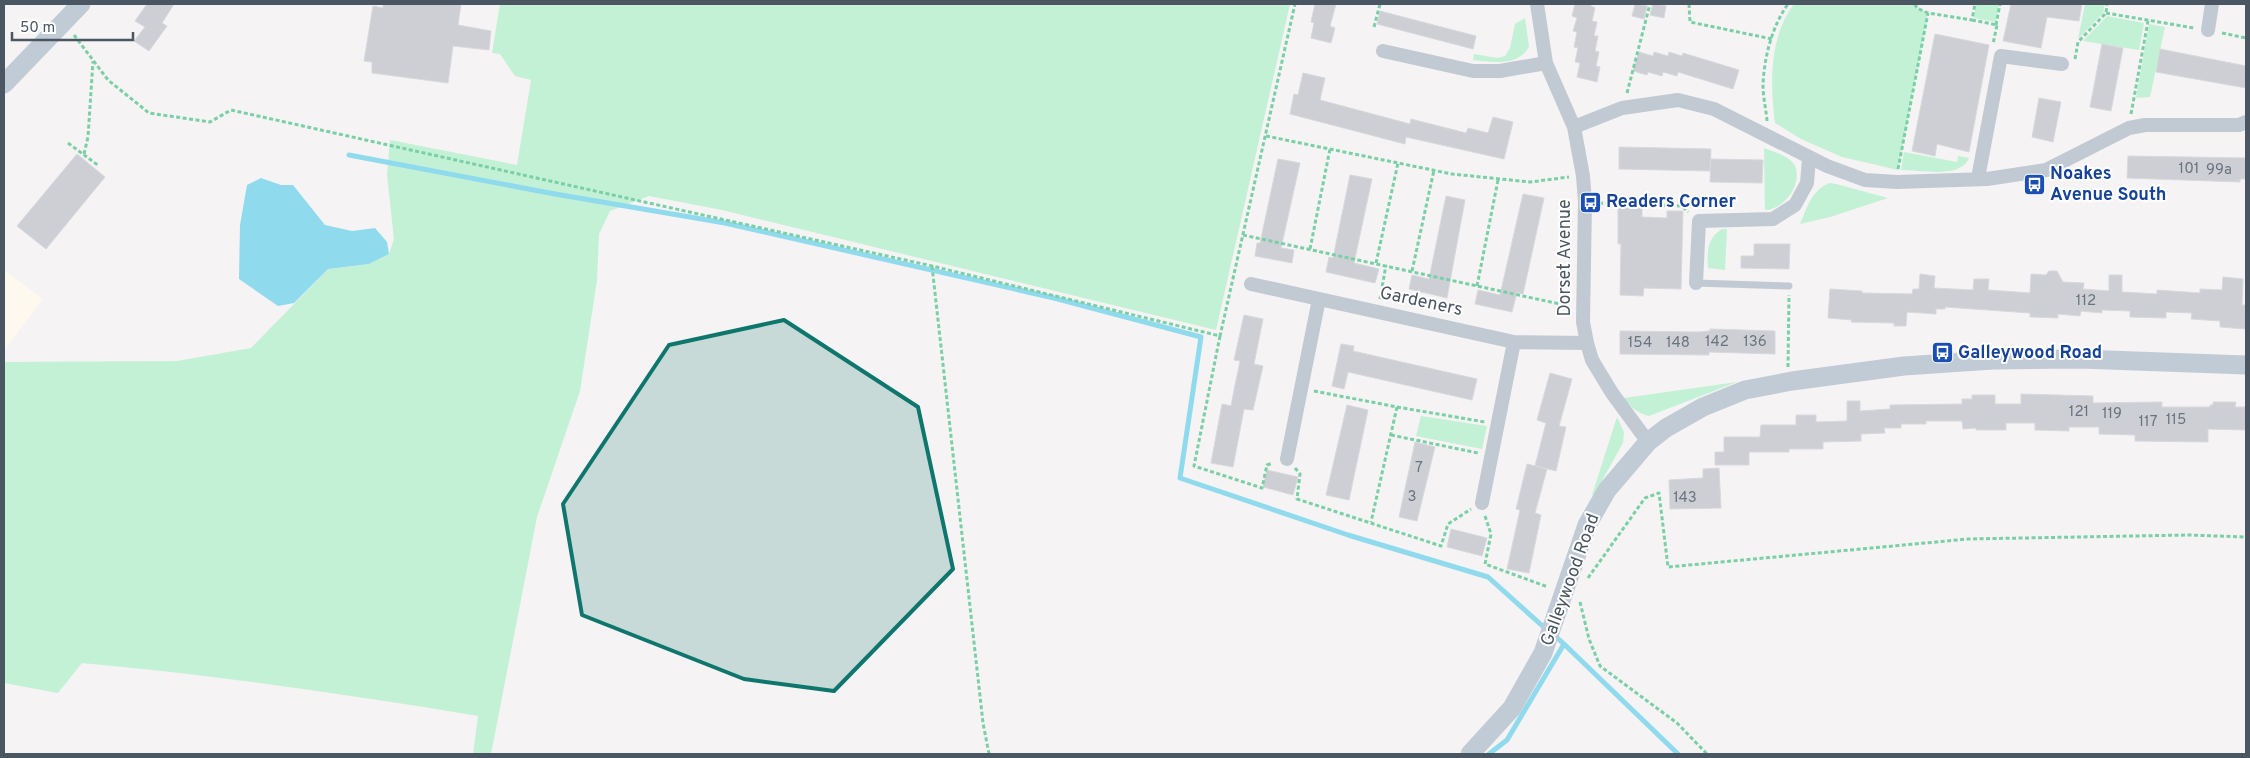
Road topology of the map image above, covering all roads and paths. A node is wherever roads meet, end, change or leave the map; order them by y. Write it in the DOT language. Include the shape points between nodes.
graph roads {
  1 [pos="81,4"];
  2 [pos="1295,4"];
  3 [pos="1380,4"];
  4 [pos="1537,4"];
  5 [pos="1650,4"];
  6 [pos="1689,4"];
  7 [pos="1788,4"];
  8 [pos="1915,4"];
  9 [pos="1975,4"];
  10 [pos="2000,4"];
  11 [pos="2107,4"];
  12 [pos="2212,4"];
  13 [pos="1928,13"];
  14 [pos="2106,13"];
  15 [pos="1972,20"];
  16 [pos="64,21"];
  17 [pos="2148,21"];
  18 [pos="1996,24"];
  19 [pos="1374,27"];
  20 [pos="2208,30"];
  21 [pos="2246,38"];
  22 [pos="1772,39"];
  23 [pos="1383,50"];
  24 [pos="2001,56"];
  25 [pos="92,60"];
  26 [pos="1546,63"];
  27 [pos="2062,64"];
  28 [pos="4,84"];
  29 [pos="1622,108"];
  30 [pos="2246,122"];
  31 [pos="1574,128"];
  32 [pos="2129,128"];
  33 [pos="1266,136"];
  34 [pos="1769,136"];
  35 [pos="68,143"];
  36 [pos="1330,149"];
  37 [pos="84,154"];
  38 [pos="1809,159"];
  39 [pos="1398,164"];
  40 [pos="99,166"];
  41 [pos="1434,170"];
  42 [pos="1583,176"];
  43 [pos="1978,178"];
  44 [pos="1498,180"];
  45 [pos="1897,182"];
  46 [pos="1594,203"];
  47 [pos="1699,221"];
  48 [pos="1243,235"];
  49 [pos="1310,249"];
  50 [pos="1376,263"];
  51 [pos="932,266"];
  52 [pos="1386,266"];
  53 [pos="1412,271"];
  54 [pos="1696,283"];
  55 [pos="1251,284"];
  56 [pos="1477,286"];
  57 [pos="1789,286"];
  58 [pos="1320,299"];
  59 [pos="1584,310"];
  60 [pos="1377,312"];
  61 [pos="1220,336"];
  62 [pos="1514,342"];
  63 [pos="1587,343"];
  64 [pos="2246,365"];
  65 [pos="1792,381"];
  66 [pos="1301,389"];
  67 [pos="1397,407"];
  68 [pos="1498,425"];
  69 [pos="1391,435"];
  70 [pos="1648,442"];
  71 [pos="1492,456"];
  72 [pos="1287,459"];
  73 [pos="1262,488"];
  74 [pos="1297,499"];
  75 [pos="1482,503"];
  76 [pos="1371,522"];
  77 [pos="2246,537"];
  78 [pos="1565,585"];
  79 [pos="1581,597"];
  80 [pos="989,754"];
  81 [pos="1470,754"];
  82 [pos="1707,754"];
  1 -- 16 [label="street"];
  2 -- 33 [label="path"];
  3 -- 19 [label="path"];
  4 -- 26 [label="street, Dorset Avenue"];
  5 -- 29 [label="path"];
  6 -- 22 [label="path" via="1690,22"];
  7 -- 22 [label="path"];
  8 -- 13 [label="path"];
  9 -- 15 [label="path"];
  10 -- 18 [label="path"];
  11 -- 14 [label="path"];
  12 -- 20 [label="street"];
  13 -- 15 [label="path"];
  13 -- 45 [label="path"];
  14 -- 17 [label="path"];
  14 -- 27 [label="path" via="2078,42 2074,66"];
  15 -- 18 [label="path"];
  16 -- 25 [label="path"];
  16 -- 28 [label="street"];
  17 -- 20 [label="path"];
  17 -- 32 [label="path"];
  18 -- 24 [label="path" via="1992,54"];
  20 -- 21 [label="path"];
  22 -- 34 [label="path" via="1763,86"];
  23 -- 26 [label="street" via="1474,71 1500,71"];
  24 -- 27 [label="street"];
  24 -- 43 [label="street"];
  25 -- 37 [label="path" via="88,137"];
  25 -- 51 [label="path" via="108,80 149,113 210,122 231,110"];
  26 -- 31 [label="street, Dorset Avenue"];
  29 -- 31 [label="street"];
  29 -- 34 [label="street" via="1678,100 1714,109"];
  30 -- 32 [label="street" via="2239,125 2145,125"];
  31 -- 42 [label="street, Dorset Avenue"];
  32 -- 43 [label="street" via="2046,170"];
  33 -- 36 [label="path"];
  33 -- 48 [label="path"];
  34 -- 38 [label="street"];
  35 -- 37 [label="path"];
  36 -- 39 [label="path"];
  36 -- 49 [label="path"];
  37 -- 40 [label="path"];
  38 -- 45 [label="street" via="1865,180"];
  38 -- 47 [label="street" via="1808,183 1795,205 1773,220"];
  39 -- 41 [label="path"];
  39 -- 50 [label="path"];
  41 -- 44 [label="path"];
  41 -- 53 [label="path"];
  42 -- 44 [label="path" via="1530,182"];
  42 -- 59 [label="street, Dorset Avenue"];
  43 -- 45 [label="street"];
  44 -- 56 [label="path"];
  46 -- 47 [label="path" via="1682,206"];
  47 -- 54 [label="street"];
  48 -- 49 [label="path"];
  48 -- 61 [label="path"];
  49 -- 50 [label="path"];
  50 -- 52 [label="path"];
  51 -- 61 [label="path"];
  51 -- 80 [label="path"];
  52 -- 53 [label="path"];
  52 -- 60 [label="path"];
  53 -- 56 [label="path"];
  54 -- 57 [label="lane"];
  55 -- 58 [label="street, Gardeners"];
  56 -- 59 [label="path"];
  57 -- 65 [label="path" via="1788,372"];
  58 -- 60 [label="street, Gardeners"];
  58 -- 66 [label="street"];
  59 -- 63 [label="street, Dorset Avenue"];
  60 -- 62 [label="street, Gardeners"];
  61 -- 73 [label="path" via="1194,466"];
  62 -- 63 [label="street, Gardeners"];
  62 -- 68 [label="street"];
  63 -- 70 [label="street, Dorset Avenue" via="1592,360 1612,393"];
  64 -- 65 [label="street, Galleywood Road" via="2138,360 1993,360 1904,366"];
  65 -- 70 [label="street, Galleywood Road" via="1745,390 1703,407"];
  66 -- 67 [label="path"];
  66 -- 72 [label="street"];
  67 -- 68 [label="path"];
  67 -- 69 [label="path"];
  68 -- 71 [label="street"];
  69 -- 71 [label="path"];
  69 -- 76 [label="path"];
  70 -- 78 [label="street, Galleywood Road" via="1603,497 1587,525"];
  71 -- 75 [label="street"];
  74 -- 76 [label="path"];
  75 -- 76 [label="path" via="1448,524 1441,546"];
  75 -- 78 [label="path" via="1491,534 1485,564 1506,574"];
  77 -- 78 [label="path" via="1968,539 1668,567 1659,493 1645,498 1585,583"];
  78 -- 81 [label="street, Galleywood Road" via="1539,661 1512,708"];
  79 -- 82 [label="path" via="1579,604 1600,666 1677,723"];
}
